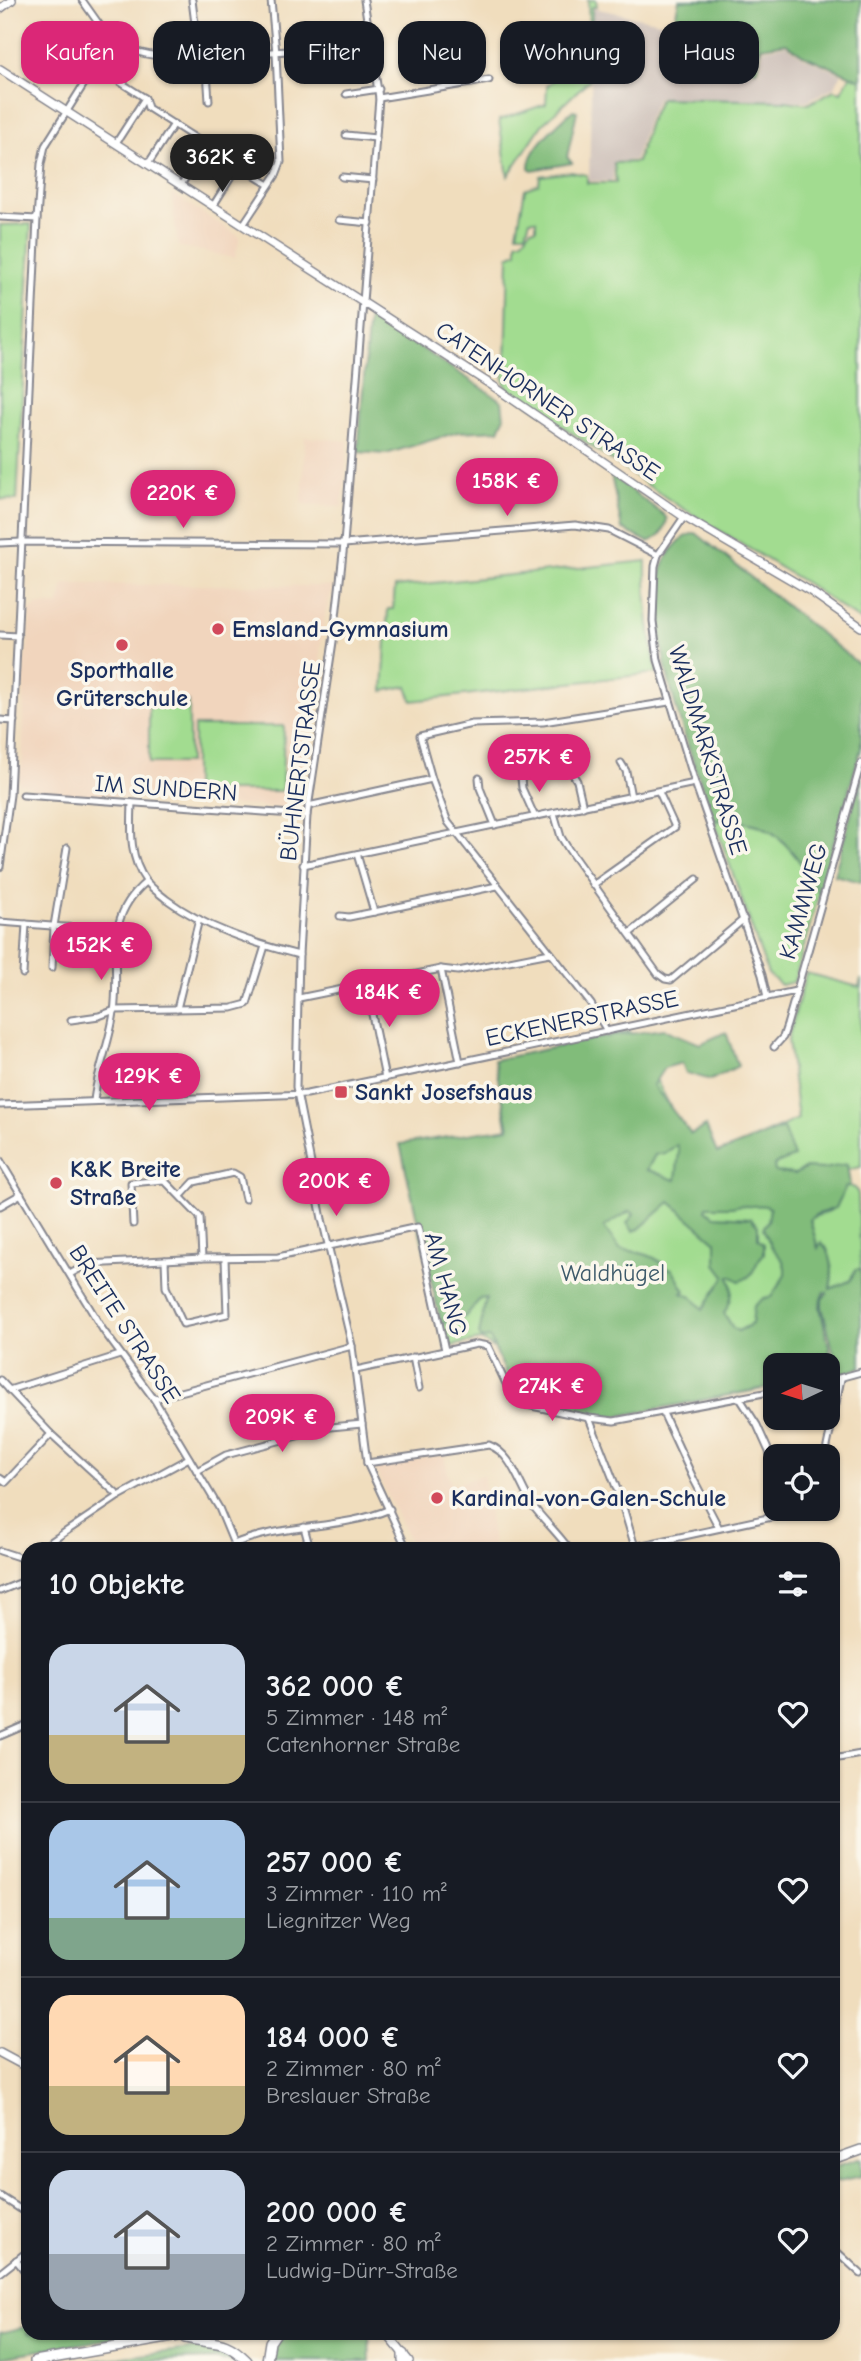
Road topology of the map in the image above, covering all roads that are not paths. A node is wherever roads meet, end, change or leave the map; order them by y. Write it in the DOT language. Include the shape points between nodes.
graph roads {
  1 [pos="12,0"];
  2 [pos="82,0"];
  3 [pos="192,0"];
  4 [pos="365,0"];
  5 [pos="271,1"];
  6 [pos="0,9"];
  7 [pos="97,21"];
  8 [pos="195,21"];
  9 [pos="368,21"];
  10 [pos="270,52"];
  11 [pos="276,52"];
  12 [pos="284,52"];
  13 [pos="0,69"];
  14 [pos="489,80"];
  15 [pos="83,84"];
  16 [pos="123,84"];
  17 [pos="208,84"];
  18 [pos="378,84"];
  19 [pos="379,89"];
  20 [pos="346,94"];
  21 [pos="145,98"];
  22 [pos="379,98"];
  23 [pos="209,101"];
  24 [pos="66,111"];
  25 [pos="174,124"];
  26 [pos="346,135"];
  27 [pos="376,138"];
  28 [pos="116,143"];
  29 [pos="206,145"];
  30 [pos="148,164"];
  31 [pos="238,166"];
  32 [pos="342,177"];
  33 [pos="373,180"];
  34 [pos="181,185"];
  35 [pos="269,185"];
  36 [pos="213,206"];
  37 [pos="0,217"];
  38 [pos="37,219"];
  39 [pos="339,220"];
  40 [pos="370,223"];
  41 [pos="243,225"];
  42 [pos="364,302"];
  43 [pos="684,517"];
  44 [pos="21,542"];
  45 [pos="0,543"];
  46 [pos="344,544"];
  47 [pos="658,555"];
  48 [pos="861,627"];
  49 [pos="0,635"];
  50 [pos="18,636"];
  51 [pos="669,702"];
  52 [pos="0,720"];
  53 [pos="14,721"];
  54 [pos="621,762"];
  55 [pos="861,763"];
  56 [pos="572,773"];
  57 [pos="480,778"];
  58 [pos="522,778"];
  59 [pos="432,779"];
  60 [pos="695,783"];
  61 [pos="659,792"];
  62 [pos="23,796"];
  63 [pos="631,797"];
  64 [pos="132,803"];
  65 [pos="308,806"];
  66 [pos="583,807"];
  67 [pos="554,813"];
  68 [pos="307,815"];
  69 [pos="535,817"];
  70 [pos="495,825"];
  71 [pos="456,833"];
  72 [pos="67,848"];
  73 [pos="357,854"];
  74 [pos="303,865"];
  75 [pos="0,867"];
  76 [pos="697,879"];
  77 [pos="146,882"];
  78 [pos="593,885"];
  79 [pos="497,886"];
  80 [pos="374,912"];
  81 [pos="340,916"];
  82 [pos="199,919"];
  83 [pos="744,919"];
  84 [pos="0,922"];
  85 [pos="26,924"];
  86 [pos="54,926"];
  87 [pos="116,931"];
  88 [pos="630,933"];
  89 [pos="265,946"];
  90 [pos="550,953"];
  91 [pos="299,955"];
  92 [pos="52,968"];
  93 [pos="441,969"];
  94 [pos="23,974"];
  95 [pos="366,985"];
  96 [pos="796,991"];
  97 [pos="767,997"];
  98 [pos="299,998"];
  99 [pos="177,1009"];
  100 [pos="115,1010"];
  101 [pos="71,1020"];
  102 [pos="607,1031"];
  103 [pos="774,1046"];
  104 [pos="460,1062"];
  105 [pos="385,1077"];
  106 [pos="297,1095"];
  107 [pos="94,1101"];
  108 [pos="0,1105"];
  109 [pos="0,1160"];
  110 [pos="21,1194"];
  111 [pos="181,1196"];
  112 [pos="245,1199"];
  113 [pos="0,1206"];
  114 [pos="133,1224"];
  115 [pos="330,1246"];
  116 [pos="202,1258"];
  117 [pos="225,1258"];
  118 [pos="165,1260"];
  119 [pos="70,1274"];
  120 [pos="352,1346"];
  121 [pos="445,1350"];
  122 [pos="120,1355"];
  123 [pos="413,1357"];
  124 [pos="356,1370"];
  125 [pos="861,1372"];
  126 [pos="841,1379"];
  127 [pos="0,1380"];
  128 [pos="419,1388"];
  129 [pos="9,1390"];
  130 [pos="763,1393"];
  131 [pos="739,1397"];
  132 [pos="154,1399"];
  133 [pos="663,1413"];
  134 [pos="589,1418"];
  135 [pos="362,1424"];
  136 [pos="51,1434"];
  137 [pos="765,1444"];
  138 [pos="827,1444"];
  139 [pos="189,1458"];
  140 [pos="367,1463"];
  141 [pos="198,1471"];
  142 [pos="0,1478"];
  143 [pos="120,1496"];
  144 [pos="390,1509"];
  145 [pos="763,1518"];
  146 [pos="304,1527"];
  147 [pos="719,1528"];
  148 [pos="51,1542"];
  149 [pos="233,1542"];
  150 [pos="242,1542"];
  151 [pos="308,1542"];
  152 [pos="404,1542"];
  153 [pos="563,1542"];
  154 [pos="634,1542"];
  155 [pos="654,1542"];
  156 [pos="0,1551"];
  157 [pos="21,1558"];
  158 [pos="21,1582"];
  159 [pos="0,1591"];
  160 [pos="21,1727"];
  161 [pos="0,1736"];
  162 [pos="861,1754"];
  163 [pos="840,1758"];
  164 [pos="0,2053"];
  165 [pos="21,2064"];
  166 [pos="861,2150"];
  167 [pos="840,2158"];
  168 [pos="0,2196"];
  169 [pos="21,2208"];
  170 [pos="840,2254"];
  171 [pos="21,2256"];
  172 [pos="16,2260"];
  173 [pos="21,2266"];
  174 [pos="0,2273"];
  175 [pos="861,2274"];
  176 [pos="157,2340"];
  177 [pos="211,2340"];
  178 [pos="271,2340"];
  179 [pos="391,2340"];
  180 [pos="405,2359"];
  181 [pos="35,2361"];
  182 [pos="247,2361"];
  183 [pos="267,2361"];
  1 -- 6 [label="street"];
  2 -- 7 [label="street"];
  3 -- 8 [label="street"];
  4 -- 9 [label="street, BÜHNERTSTRASSE"];
  5 -- 11 [label="street"];
  10 -- 11 [label="street"];
  11 -- 12 [label="street"];
  11 -- 35 [label="street" via="281,162"];
  13 -- 24 [label="street, CATENHORNER STRASSE"];
  14 -- 22 [label="street"];
  15 -- 24 [label="street"];
  16 -- 21 [label="street"];
  17 -- 23 [label="street"];
  18 -- 19 [label="street, BÜHNERTSTRASSE"];
  19 -- 20 [label="street"];
  19 -- 22 [label="street, BÜHNERTSTRASSE"];
  21 -- 25 [label="street" via="148,108"];
  21 -- 28 [label="street"];
  22 -- 27 [label="street, BÜHNERTSTRASSE"];
  24 -- 28 [label="street, CATENHORNER STRASSE"];
  24 -- 38 [label="street" via="43,155"];
  25 -- 29 [label="street"];
  25 -- 30 [label="street"];
  26 -- 27 [label="street"];
  27 -- 33 [label="street, BÜHNERTSTRASSE"];
  28 -- 30 [label="street, CATENHORNER STRASSE"];
  29 -- 31 [label="street"];
  29 -- 34 [label="street"];
  30 -- 34 [label="street, CATENHORNER STRASSE"];
  31 -- 35 [label="street"];
  31 -- 36 [label="street"];
  32 -- 33 [label="street"];
  33 -- 40 [label="street, BÜHNERTSTRASSE"];
  34 -- 36 [label="street, CATENHORNER STRASSE"];
  35 -- 41 [label="street"];
  36 -- 41 [label="street, CATENHORNER STRASSE"];
  37 -- 38 [label="street"];
  38 -- 44 [label="street"];
  39 -- 40 [label="street"];
  40 -- 42 [label="street, BÜHNERTSTRASSE"];
  41 -- 42 [label="street, CATENHORNER STRASSE"];
  42 -- 43 [label="street, CATENHORNER STRASSE"];
  42 -- 46 [label="street, BÜHNERTSTRASSE"];
  43 -- 47 [label="street"];
  43 -- 48 [label="street, CATENHORNER STRASSE" via="810,591"];
  44 -- 45 [label="street"];
  44 -- 46 [label="street"];
  44 -- 50 [label="street"];
  46 -- 47 [label="street" via="575,525 609,530"];
  46 -- 65 [label="street, BÜHNERTSTRASSE"];
  47 -- 51 [label="street, WALDMARKSTRASSE" via="653,621"];
  49 -- 50 [label="street"];
  50 -- 53 [label="street"];
  51 -- 59 [label="street" via="543,722 472,724 420,736"];
  51 -- 60 [label="street, WALDMARKSTRASSE"];
  52 -- 53 [label="street"];
  53 -- 75 [label="street"];
  54 -- 63 [label="street"];
  55 -- 96 [label="street, KAMMWEG"];
  56 -- 66 [label="street"];
  57 -- 70 [label="street"];
  58 -- 69 [label="street"];
  59 -- 65 [label="street"];
  59 -- 71 [label="street"];
  60 -- 61 [label="street"];
  60 -- 83 [label="street, WALDMARKSTRASSE"];
  61 -- 63 [label="street"];
  61 -- 78 [label="street" via="675,827"];
  62 -- 64 [label="street, IM SUNDERN"];
  63 -- 66 [label="street"];
  64 -- 68 [label="street, IM SUNDERN"];
  64 -- 77 [label="street" via="132,847"];
  65 -- 68 [label="street, BÜHNERTSTRASSE"];
  66 -- 67 [label="street"];
  67 -- 69 [label="street"];
  67 -- 78 [label="street" via="561,837"];
  68 -- 74 [label="street, BÜHNERTSTRASSE"];
  69 -- 70 [label="street"];
  70 -- 71 [label="street"];
  71 -- 73 [label="street"];
  71 -- 79 [label="street"];
  72 -- 86 [label="street"];
  73 -- 74 [label="street"];
  73 -- 80 [label="street"];
  74 -- 91 [label="street, BÜHNERTSTRASSE"];
  76 -- 88 [label="street"];
  77 -- 82 [label="street"];
  77 -- 87 [label="street" via="135,891"];
  78 -- 88 [label="street"];
  79 -- 80 [label="street"];
  79 -- 90 [label="street"];
  80 -- 81 [label="street"];
  82 -- 89 [label="street"];
  82 -- 99 [label="street"];
  83 -- 88 [label="street" via="671,980 659,974"];
  83 -- 97 [label="street, WALDMARKSTRASSE"];
  84 -- 85 [label="street"];
  85 -- 86 [label="street"];
  85 -- 94 [label="street"];
  86 -- 87 [label="street"];
  86 -- 92 [label="street"];
  87 -- 100 [label="street"];
  89 -- 91 [label="street"];
  89 -- 99 [label="street" via="247,1004"];
  90 -- 93 [label="street" via="458,971"];
  90 -- 102 [label="street"];
  91 -- 98 [label="street, BÜHNERTSTRASSE"];
  93 -- 95 [label="street"];
  93 -- 104 [label="street"];
  95 -- 98 [label="street"];
  95 -- 105 [label="street"];
  96 -- 97 [label="street, ECKENERSTRASSE"];
  96 -- 103 [label="street, KAMMWEG" via="783,1037"];
  97 -- 102 [label="street, ECKENERSTRASSE"];
  98 -- 106 [label="street, BÜHNERTSTRASSE"];
  99 -- 100 [label="street"];
  100 -- 101 [label="street"];
  100 -- 107 [label="street"];
  102 -- 104 [label="street, ECKENERSTRASSE"];
  104 -- 105 [label="street, ECKENERSTRASSE"];
  105 -- 106 [label="street, ECKENERSTRASSE"];
  106 -- 107 [label="street, ECKENERSTRASSE"];
  106 -- 115 [label="street, BÜHNERTSTRASSE"];
  107 -- 108 [label="street, ECKENERSTRASSE"];
  109 -- 110 [label="street, BREITE STRASSE"];
  110 -- 113 [label="street"];
  110 -- 119 [label="street, BREITE STRASSE"];
  111 -- 112 [label="street" via="194,1182 233,1173 240,1177"];
  111 -- 114 [label="street" via="164,1180 131,1183"];
  111 -- 116 [label="street" via="200,1217"];
  115 -- 117 [label="street" via="278,1257"];
  115 -- 120 [label="street, BÜHNERTSTRASSE"];
  115 -- 121 [label="street, AM HANG" via="418,1227"];
  116 -- 117 [label="street"];
  116 -- 118 [label="street"];
  117 -- 118 [label="street" via="227,1314 183,1324 166,1287"];
  118 -- 119 [label="street" via="88,1264"];
  119 -- 122 [label="street, BREITE STRASSE"];
  120 -- 124 [label="street, BÜHNERTSTRASSE"];
  120 -- 132 [label="street"];
  121 -- 123 [label="street"];
  121 -- 134 [label="street" via="488,1346 510,1392 522,1404"];
  122 -- 129 [label="street"];
  122 -- 132 [label="street, BREITE STRASSE"];
  123 -- 124 [label="street"];
  123 -- 128 [label="street"];
  124 -- 135 [label="street, BÜHNERTSTRASSE"];
  125 -- 126 [label="street"];
  126 -- 138 [label="street"];
  127 -- 129 [label="street"];
  129 -- 136 [label="street"];
  130 -- 131 [label="street"];
  131 -- 133 [label="street"];
  131 -- 137 [label="street"];
  132 -- 139 [label="street, BREITE STRASSE"];
  133 -- 134 [label="street" via="614,1421"];
  133 -- 147 [label="street"];
  134 -- 154 [label="street"];
  135 -- 140 [label="street, BÜHNERTSTRASSE"];
  135 -- 141 [label="street" via="331,1427 226,1455"];
  136 -- 142 [label="street" via="6,1482"];
  136 -- 143 [label="street"];
  139 -- 141 [label="street, BREITE STRASSE"];
  139 -- 143 [label="street"];
  140 -- 144 [label="street, BÜHNERTSTRASSE"];
  140 -- 153 [label="street" via="489,1445 498,1448 534,1507"];
  141 -- 149 [label="street, BREITE STRASSE"];
  143 -- 148 [label="street"];
  144 -- 146 [label="street"];
  144 -- 152 [label="street, BÜHNERTSTRASSE"];
  145 -- 147 [label="street"];
  146 -- 150 [label="street" via="257,1534"];
  146 -- 151 [label="street"];
  147 -- 155 [label="street"];
  156 -- 157 [label="street"];
  158 -- 159 [label="street"];
  160 -- 161 [label="street"];
  162 -- 163 [label="street"];
  164 -- 165 [label="street"];
  166 -- 167 [label="highway"];
  168 -- 169 [label="street"];
  170 -- 175 [label="street"];
  171 -- 172 [label="street"];
  172 -- 173 [label="street"];
  172 -- 174 [label="street"];
  176 -- 181 [label="highway"];
  177 -- 182 [label="highway" via="234,2348"];
  178 -- 183 [label="highway"];
  179 -- 180 [label="street"];
}
